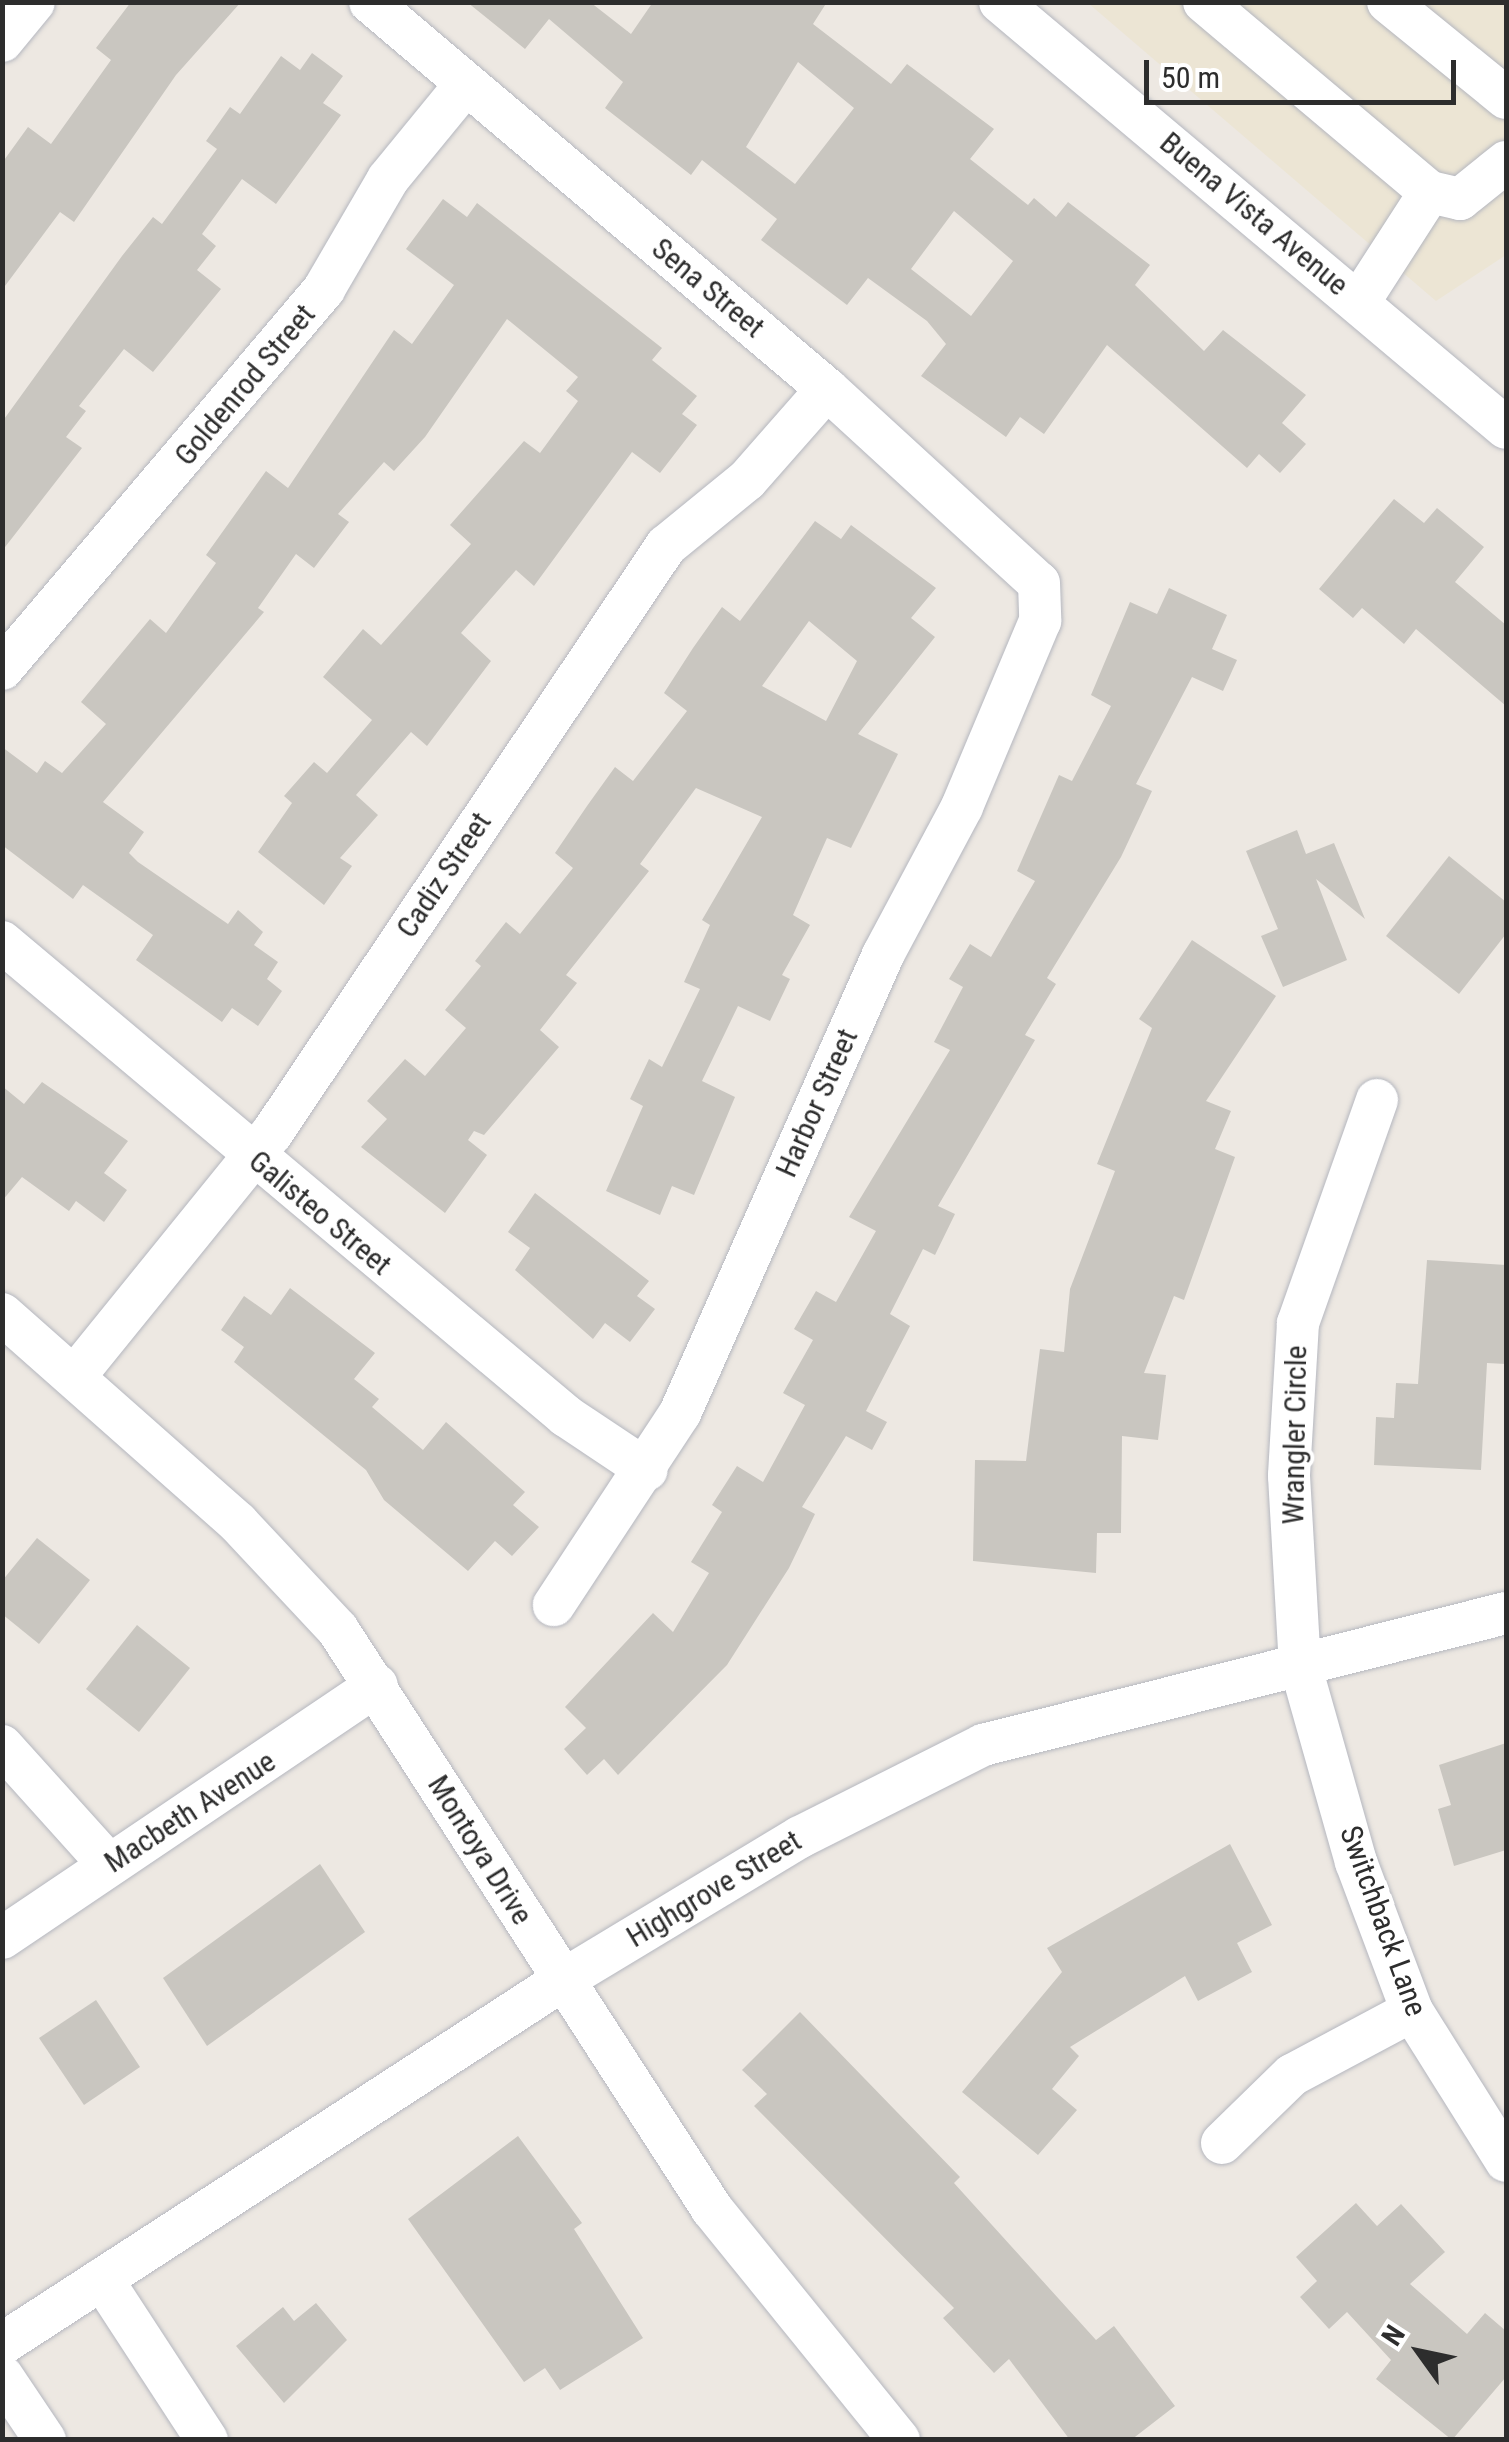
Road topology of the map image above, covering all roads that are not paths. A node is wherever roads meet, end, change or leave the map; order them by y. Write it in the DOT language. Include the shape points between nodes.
graph roads {
  1 [pos="34,2"];
  2 [pos="370,2"];
  3 [pos="1204,2"];
  4 [pos="1388,2"];
  5 [pos="1005,4"];
  6 [pos="2,41"];
  7 [pos="465,85"];
  8 [pos="1506,98"];
  9 [pos="1506,162"];
  10 [pos="1430,192"];
  11 [pos="1359,302"];
  12 [pos="827,389"];
  13 [pos="1506,428"];
  14 [pos="1039,583"];
  15 [pos="2,669"];
  16 [pos="2,942"];
  17 [pos="1377,1100"];
  18 [pos="254,1158"];
  19 [pos="2,1314"];
  20 [pos="75,1376"];
  21 [pos="647,1470"];
  22 [pos="554,1605"];
  23 [pos="1506,1613"];
  24 [pos="1300,1664"];
  25 [pos="377,1686"];
  26 [pos="2,1746"];
  27 [pos="110,1864"];
  28 [pos="2,1938"];
  29 [pos="563,1980"];
  30 [pos="1412,2011"];
  31 [pos="1222,2143"];
  32 [pos="1506,2161"];
  33 [pos="102,2279"];
  34 [pos="2,2344"];
  35 [pos="2,2376"];
  36 [pos="44,2440"];
  37 [pos="207,2440"];
  38 [pos="899,2440"];
  1 -- 6 [label="street"];
  2 -- 7 [label="street, Sena Street"];
  3 -- 10 [label="street"];
  4 -- 8 [label="street"];
  5 -- 11 [label="street, Buena Vista Avenue"];
  7 -- 12 [label="street, Sena Street"];
  7 -- 15 [label="street, Goldenrod Street" via="388,179 324,289"];
  9 -- 10 [label="street" via="1460,199"];
  10 -- 11 [label="street"];
  11 -- 13 [label="street, Buena Vista Avenue"];
  12 -- 14 [label="street, Sena Street"];
  12 -- 18 [label="street, Cadiz Street" via="747,480 666,546"];
  14 -- 21 [label="street, Harbor Street" via="1040,621 962,806 882,955"];
  16 -- 18 [label="street, Galisteo Street"];
  17 -- 24 [label="street, Wrangler Circle" via="1298,1322 1289,1476"];
  18 -- 20 [label="street, Cadiz Street"];
  18 -- 21 [label="street, Galisteo Street" via="566,1416"];
  19 -- 20 [label="street, Montoya Drive"];
  20 -- 25 [label="street, Montoya Drive" via="238,1523"];
  21 -- 22 [label="street, Harbor Street"];
  23 -- 24 [label="street, Highgrove Street"];
  24 -- 29 [label="street, Highgrove Street" via="983,1746 800,1837"];
  24 -- 30 [label="street, Switchback Lane" via="1356,1862"];
  25 -- 27 [label="street, Macbeth Avenue"];
  25 -- 29 [label="street, Montoya Drive"];
  26 -- 27 [label="street"];
  27 -- 28 [label="street, Macbeth Avenue"];
  29 -- 33 [label="street, Highgrove Street"];
  29 -- 38 [label="street, Montoya Drive" via="712,2209"];
  30 -- 31 [label="street" via="1292,2075"];
  30 -- 32 [label="street, Switchback Lane"];
  33 -- 34 [label="street, Highgrove Street"];
  33 -- 37 [label="street"];
  35 -- 36 [label="street"];
}
